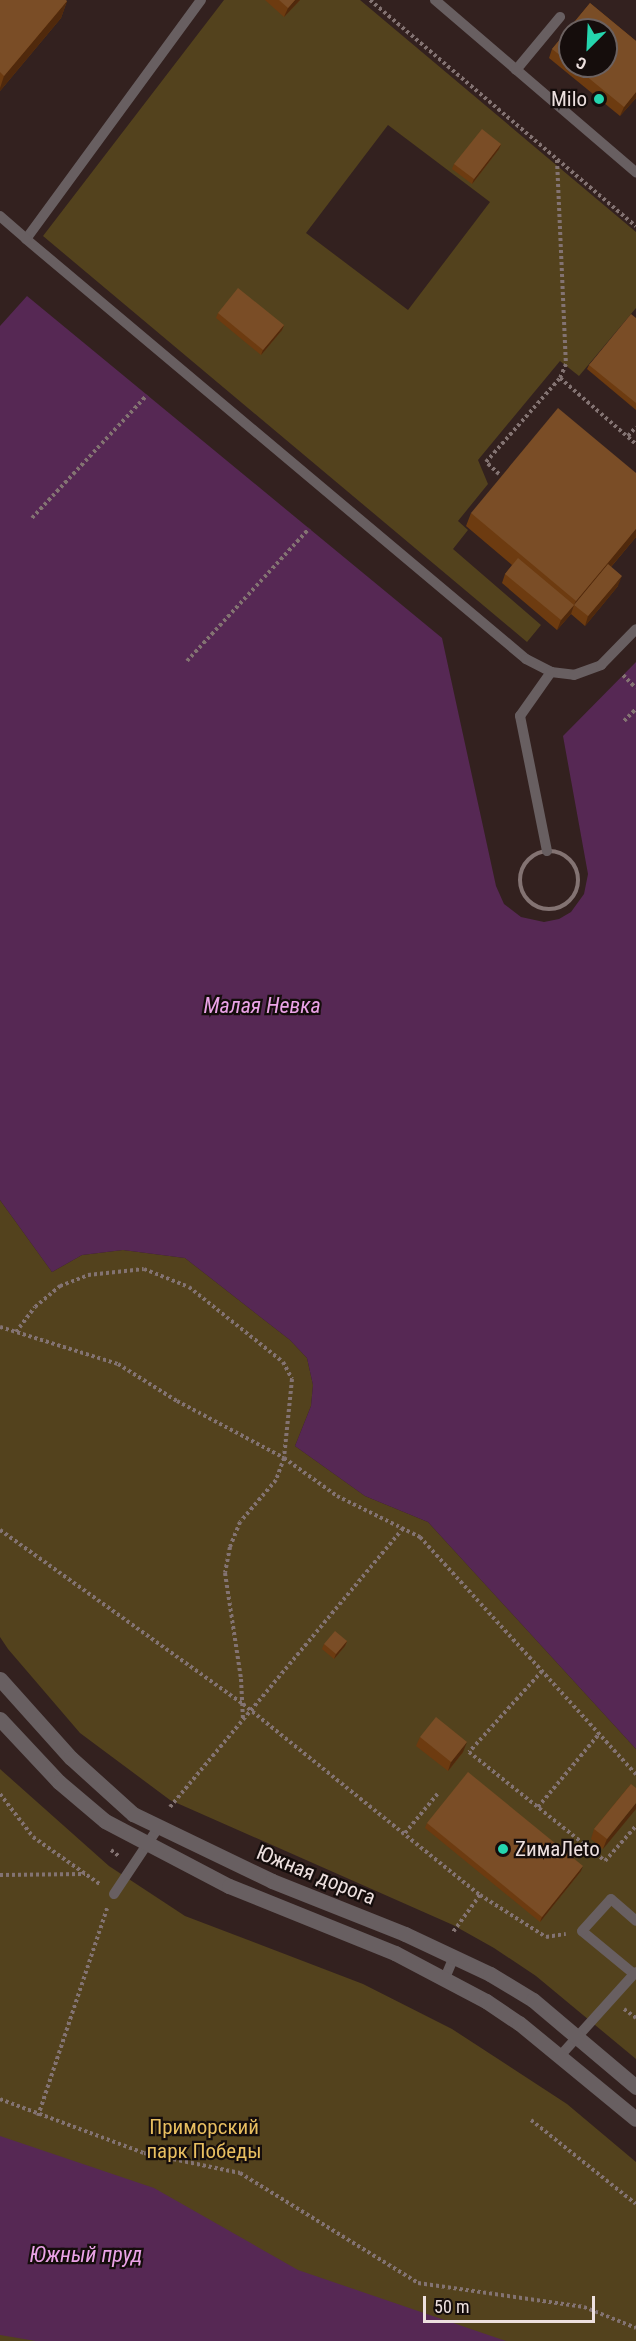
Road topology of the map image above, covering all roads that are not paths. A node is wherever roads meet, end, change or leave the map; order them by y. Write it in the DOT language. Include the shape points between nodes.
graph roads {
  1 [pos="201,0"];
  2 [pos="435,0"];
  3 [pos="560,17"];
  4 [pos="516,70"];
  5 [pos="636,172"];
  6 [pos="0,216"];
  7 [pos="26,239"];
  8 [pos="636,628"];
  9 [pos="551,672"];
  10 [pos="546,851"];
  11 [pos="0,1680"];
  12 [pos="0,1719"];
  13 [pos="158,1828"];
  14 [pos="148,1845"];
  15 [pos="114,1894"];
  16 [pos="636,1921"];
  17 [pos="454,1957"];
  18 [pos="635,1973"];
  19 [pos="445,1978"];
  20 [pos="577,2037"];
  21 [pos="560,2056"];
  22 [pos="636,2086"];
  23 [pos="636,2119"];
  1 -- 7 [label="lane"];
  2 -- 4 [label="lane"];
  3 -- 4 [label="lane"];
  4 -- 5 [label="lane"];
  6 -- 7 [label="lane"];
  7 -- 9 [label="lane" via="526,659"];
  8 -- 9 [label="lane" via="601,665 574,675"];
  9 -- 10 [label="lane" via="520,716"];
  11 -- 13 [label="street, Южная дорога" via="105,1793"];
  12 -- 14 [label="street, Южная дорога" via="59,1782 105,1821"];
  13 -- 14 [label="lane"];
  13 -- 17 [label="street, Южная дорога" via="272,1881"];
  14 -- 15 [label="lane"];
  14 -- 19 [label="street, Южная дорога" via="229,1886 395,1953"];
  16 -- 18 [label="lane" via="611,1899 582,1931"];
  17 -- 19 [label="lane"];
  17 -- 20 [label="street, Южная дорога" via="533,2000"];
  18 -- 20 [label="lane"];
  19 -- 21 [label="street, Южная дорога" via="511,2017"];
  20 -- 21 [label="lane"];
  20 -- 22 [label="street, Южная дорога"];
  21 -- 23 [label="street, Южная дорога"];
}
